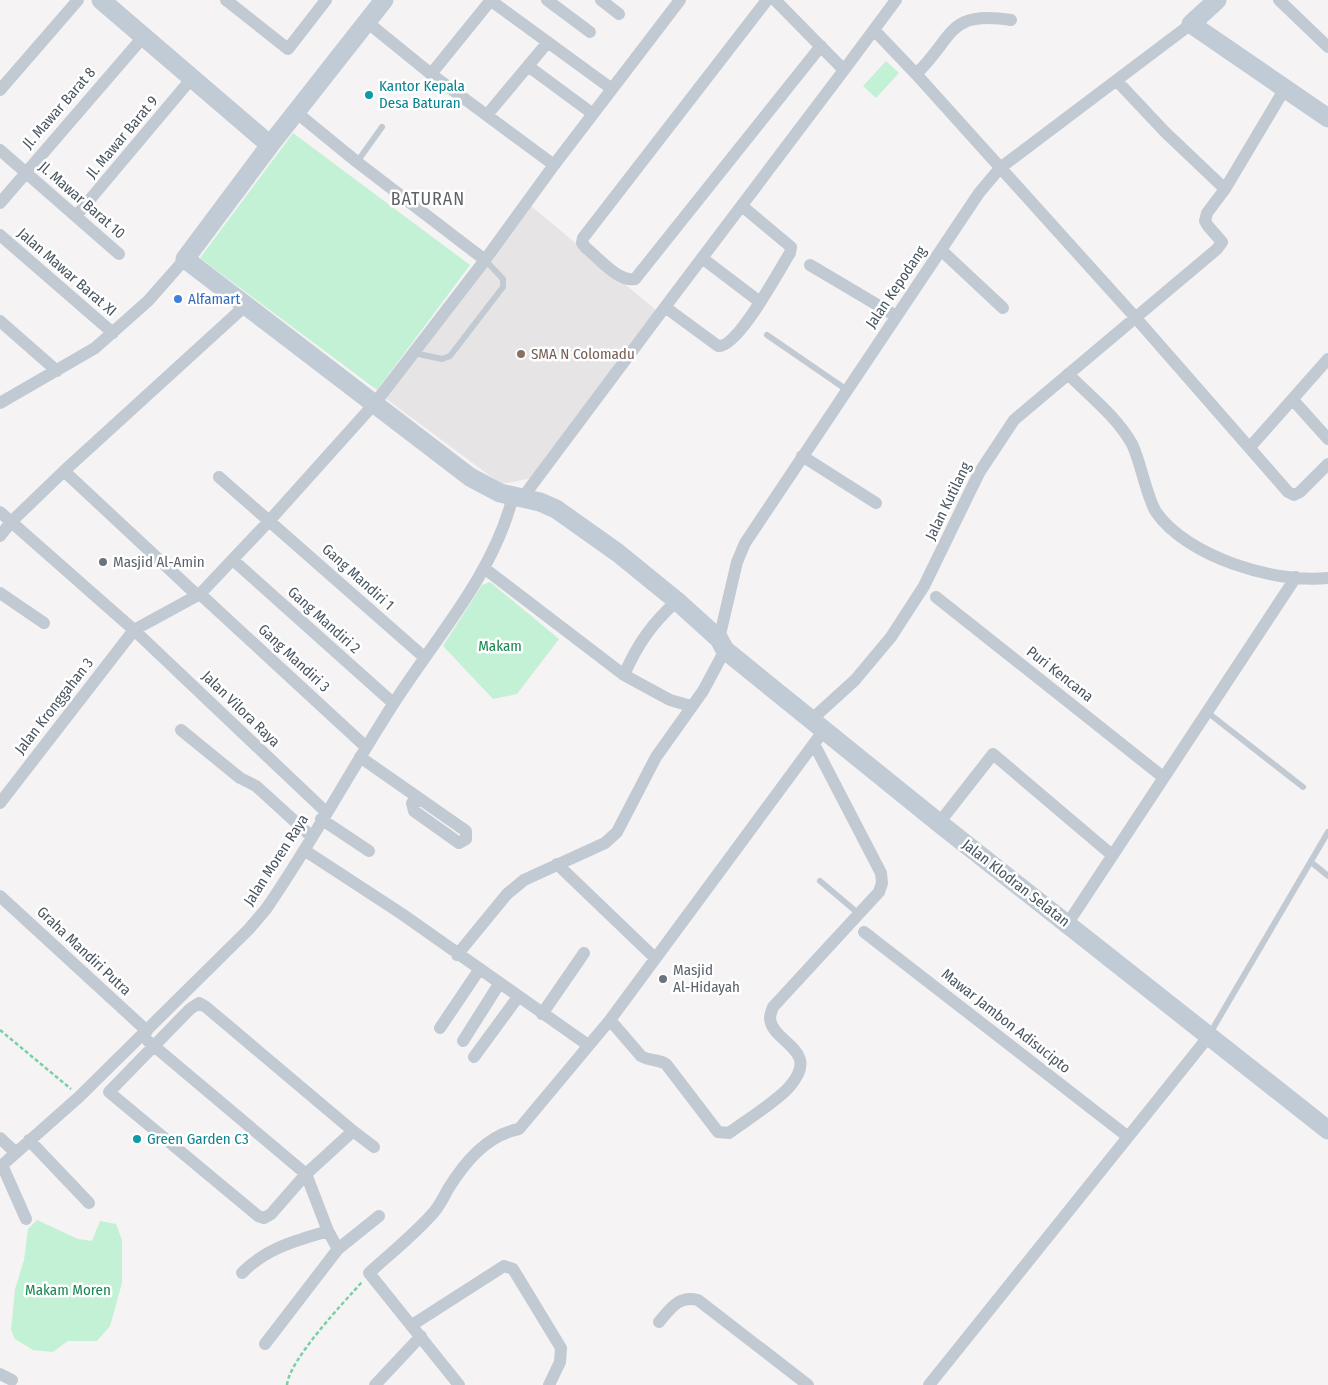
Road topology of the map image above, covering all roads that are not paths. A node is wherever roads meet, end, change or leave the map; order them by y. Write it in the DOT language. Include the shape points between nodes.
graph roads {
  1 [pos="78,0"];
  2 [pos="102,0"];
  3 [pos="226,0"];
  4 [pos="326,0"];
  5 [pos="384,0"];
  6 [pos="490,0"];
  7 [pos="548,0"];
  8 [pos="601,0"];
  9 [pos="680,0"];
  10 [pos="767,0"];
  11 [pos="775,0"];
  12 [pos="896,0"];
  13 [pos="1217,0"];
  14 [pos="1279,0"];
  15 [pos="620,14"];
  16 [pos="1011,20"];
  17 [pos="366,22"];
  18 [pos="1191,24"];
  19 [pos="874,30"];
  20 [pos="590,32"];
  21 [pos="144,36"];
  22 [pos="548,42"];
  23 [pos="821,46"];
  24 [pos="1328,47"];
  25 [pos="528,66"];
  26 [pos="844,70"];
  27 [pos="912,70"];
  28 [pos="431,74"];
  29 [pos="192,78"];
  30 [pos="1117,81"];
  31 [pos="612,89"];
  32 [pos="0,90"];
  33 [pos="1284,90"];
  34 [pos="297,113"];
  35 [pos="593,114"];
  36 [pos="487,115"];
  37 [pos="1328,118"];
  38 [pos="382,127"];
  39 [pos="270,145"];
  40 [pos="0,150"];
  41 [pos="357,162"];
  42 [pos="554,165"];
  43 [pos="1000,168"];
  44 [pos="25,172"];
  45 [pos="1225,188"];
  46 [pos="0,203"];
  47 [pos="742,206"];
  48 [pos="76,216"];
  49 [pos="0,236"];
  50 [pos="941,250"];
  51 [pos="119,254"];
  52 [pos="702,258"];
  53 [pos="185,259"];
  54 [pos="486,260"];
  55 [pos="810,265"];
  56 [pos="760,302"];
  57 [pos="245,306"];
  58 [pos="665,307"];
  59 [pos="1003,308"];
  60 [pos="896,316"];
  61 [pos="1135,316"];
  62 [pos="0,321"];
  63 [pos="113,333"];
  64 [pos="767,335"];
  65 [pos="414,353"];
  66 [pos="1328,358"];
  67 [pos="57,371"];
  68 [pos="1068,374"];
  69 [pos="847,390"];
  70 [pos="1293,400"];
  71 [pos="1,401"];
  72 [pos="375,403"];
  73 [pos="1328,439"];
  74 [pos="1250,447"];
  75 [pos="802,456"];
  76 [pos="1328,464"];
  77 [pos="64,471"];
  78 [pos="219,477"];
  79 [pos="518,497"];
  80 [pos="876,503"];
  81 [pos="0,512"];
  82 [pos="270,520"];
  83 [pos="11,522"];
  84 [pos="0,536"];
  85 [pos="233,560"];
  86 [pos="484,568"];
  87 [pos="1296,577"];
  88 [pos="1328,578"];
  89 [pos="0,593"];
  90 [pos="199,595"];
  91 [pos="936,597"];
  92 [pos="677,601"];
  93 [pos="44,623"];
  94 [pos="134,630"];
  95 [pos="712,634"];
  96 [pos="424,657"];
  97 [pos="624,675"];
  98 [pos="393,703"];
  99 [pos="688,705"];
  100 [pos="1207,712"];
  101 [pos="181,730"];
  102 [pos="817,731"];
  103 [pos="363,752"];
  104 [pos="1163,777"];
  105 [pos="1303,787"];
  106 [pos="420,801"];
  107 [pos="0,803"];
  108 [pos="323,816"];
  109 [pos="939,823"];
  110 [pos="312,836"];
  111 [pos="1327,837"];
  112 [pos="304,850"];
  113 [pos="369,851"];
  114 [pos="1112,855"];
  115 [pos="1311,862"];
  116 [pos="557,864"];
  117 [pos="1328,876"];
  118 [pos="820,880"];
  119 [pos="0,896"];
  120 [pos="859,914"];
  121 [pos="1068,923"];
  122 [pos="864,932"];
  123 [pos="584,952"];
  124 [pos="457,955"];
  125 [pos="655,958"];
  126 [pos="479,970"];
  127 [pos="499,984"];
  128 [pos="518,997"];
  129 [pos="542,1014"];
  130 [pos="610,1020"];
  131 [pos="440,1028"];
  132 [pos="144,1033"];
  133 [pos="1209,1036"];
  134 [pos="463,1041"];
  135 [pos="588,1045"];
  136 [pos="153,1046"];
  137 [pos="474,1057"];
  138 [pos="353,1130"];
  139 [pos="1328,1130"];
  140 [pos="1128,1136"];
  141 [pos="0,1138"];
  142 [pos="29,1140"];
  143 [pos="374,1147"];
  144 [pos="15,1152"];
  145 [pos="1,1166"];
  146 [pos="306,1174"];
  147 [pos="89,1203"];
  148 [pos="379,1216"];
  149 [pos="26,1219"];
  150 [pos="324,1220"];
  151 [pos="338,1249"];
  152 [pos="242,1273"];
  153 [pos="659,1322"];
  154 [pos="412,1325"];
  155 [pos="421,1336"];
  156 [pos="265,1344"];
  157 [pos="0,1374"];
  158 [pos="12,1380"];
  159 [pos="375,1385"];
  160 [pos="460,1385"];
  161 [pos="549,1385"];
  162 [pos="808,1385"];
  163 [pos="929,1385"];
  1 -- 32 [label="street"];
  2 -- 21 [label="main road"];
  3 -- 4 [label="street" via="288,49"];
  5 -- 17 [label="main road"];
  6 -- 22 [label="street"];
  6 -- 28 [label="street"];
  7 -- 20 [label="street"];
  8 -- 15 [label="street"];
  9 -- 31 [label="street"];
  10 -- 23 [label="street" via="583,238 586,248 620,276 634,279"];
  11 -- 23 [label="street"];
  12 -- 19 [label="street, Jalan Moren Raya"];
  13 -- 18 [label="main road"];
  14 -- 24 [label="street"];
  16 -- 27 [label="street" via="982,17 967,20"];
  17 -- 28 [label="street"];
  17 -- 34 [label="main road"];
  18 -- 30 [label="street, Jalan Kepodang"];
  18 -- 33 [label="main road"];
  19 -- 26 [label="street, Jalan Moren Raya"];
  19 -- 27 [label="street"];
  21 -- 29 [label="main road"];
  21 -- 44 [label="street, Jl. Mawar Barat 8"];
  22 -- 25 [label="street"];
  22 -- 31 [label="street"];
  23 -- 26 [label="street"];
  25 -- 35 [label="street"];
  25 -- 36 [label="street"];
  26 -- 47 [label="street, Jalan Moren Raya"];
  27 -- 43 [label="street"];
  28 -- 36 [label="street"];
  29 -- 39 [label="main road"];
  29 -- 48 [label="street, Jl. Mawar Barat 9"];
  30 -- 43 [label="street, Jalan Kepodang"];
  30 -- 45 [label="street"];
  31 -- 35 [label="street"];
  33 -- 37 [label="main road"];
  33 -- 45 [label="street"];
  34 -- 39 [label="main road"];
  34 -- 41 [label="street"];
  35 -- 42 [label="street"];
  36 -- 42 [label="street"];
  38 -- 41 [label="lane"];
  39 -- 53 [label="main road"];
  40 -- 44 [label="street, Jl. Mawar Barat 10"];
  41 -- 54 [label="street"];
  42 -- 54 [label="street"];
  43 -- 50 [label="street, Jalan Kepodang" via="979,192"];
  43 -- 61 [label="street"];
  44 -- 46 [label="street, Jl. Mawar Barat 8"];
  44 -- 48 [label="street, Jl. Mawar Barat 10"];
  45 -- 61 [label="street, Jalan Kutilang" via="1205,221 1221,240 1217,249"];
  47 -- 52 [label="street, Jalan Moren Raya"];
  47 -- 56 [label="street" via="791,247"];
  48 -- 51 [label="street, Jl. Mawar Barat 10"];
  49 -- 63 [label="street, Jalan Mawar Barat XI"];
  50 -- 59 [label="street"];
  50 -- 60 [label="street, Jalan Kepodang"];
  52 -- 56 [label="street"];
  52 -- 58 [label="street, Jalan Moren Raya"];
  53 -- 57 [label="main road, Jalan Klodran Selatan"];
  53 -- 63 [label="street" via="148,301"];
  54 -- 65 [label="street"];
  54 -- 65 [label="lane" via="503,279 503,287 450,356 442,359"];
  55 -- 60 [label="street"];
  56 -- 58 [label="street" via="723,347 714,344"];
  57 -- 72 [label="main road, Jalan Klodran Selatan"];
  57 -- 77 [label="street"];
  58 -- 79 [label="street, Jalan Moren Raya"];
  60 -- 69 [label="street, Jalan Kepodang"];
  61 -- 68 [label="street, Jalan Kutilang"];
  61 -- 74 [label="street"];
  62 -- 67 [label="street"];
  63 -- 67 [label="street"];
  64 -- 69 [label="lane"];
  65 -- 72 [label="street"];
  66 -- 70 [label="street"];
  67 -- 71 [label="street"];
  68 -- 87 [label="street" via="1122,429 1140,463 1156,511 1168,524 1213,556 1232,564"];
  68 -- 102 [label="street, Jalan Kutilang" via="1014,420 1001,437 979,473 924,586 891,637"];
  69 -- 75 [label="street, Jalan Kepodang"];
  70 -- 73 [label="street"];
  70 -- 74 [label="street"];
  72 -- 79 [label="main road, Jalan Klodran Selatan" via="470,477 487,487"];
  72 -- 82 [label="street"];
  74 -- 76 [label="street" via="1294,495"];
  75 -- 80 [label="street"];
  75 -- 95 [label="street, Jalan Kepodang" via="742,549"];
  77 -- 83 [label="street"];
  77 -- 90 [label="street, Gang Mandiri 3"];
  78 -- 82 [label="street, Gang Mandiri 1"];
  79 -- 86 [label="street, Jalan Moren Raya"];
  79 -- 92 [label="main road, Jalan Klodran Selatan" via="556,510 618,553"];
  81 -- 83 [label="street, Jalan Vilora Raya"];
  82 -- 85 [label="street"];
  82 -- 96 [label="street, Gang Mandiri 1"];
  83 -- 84 [label="street"];
  83 -- 94 [label="street, Jalan Vilora Raya"];
  85 -- 90 [label="street"];
  85 -- 98 [label="street, Gang Mandiri 2"];
  86 -- 96 [label="street, Jalan Moren Raya"];
  86 -- 97 [label="street"];
  87 -- 88 [label="street"];
  87 -- 100 [label="street"];
  89 -- 93 [label="street"];
  90 -- 94 [label="street"];
  90 -- 103 [label="street, Gang Mandiri 3"];
  91 -- 104 [label="street, Puri Kencana"];
  92 -- 95 [label="main road, Jalan Klodran Selatan"];
  92 -- 97 [label="street" via="645,634"];
  94 -- 107 [label="street, Jalan Kronggahan 3"];
  94 -- 108 [label="street, Jalan Vilora Raya"];
  95 -- 99 [label="street, Jalan Kepodang" via="703,691"];
  95 -- 102 [label="main road, Jalan Klodran Selatan"];
  96 -- 98 [label="street, Jalan Moren Raya"];
  97 -- 99 [label="street" via="670,700"];
  98 -- 103 [label="street, Jalan Moren Raya"];
  99 -- 116 [label="street, Jalan Kepodang" via="617,832 605,843"];
  100 -- 104 [label="street"];
  100 -- 105 [label="lane"];
  101 -- 110 [label="street" via="240,778 256,786"];
  102 -- 109 [label="main road, Jalan Klodran Selatan"];
  102 -- 120 [label="street" via="881,873 879,892"];
  102 -- 125 [label="street, Jalan Kutilang"];
  103 -- 106 [label="street, Gang Mandiri 3"];
  103 -- 108 [label="street, Jalan Moren Raya"];
  104 -- 114 [label="street"];
  108 -- 110 [label="street, Jalan Moren Raya"];
  108 -- 113 [label="street, Jalan Vilora Raya"];
  109 -- 114 [label="street" via="992,754"];
  109 -- 121 [label="main road, Jalan Klodran Selatan"];
  110 -- 112 [label="street, Jalan Moren Raya"];
  111 -- 115 [label="lane"];
  112 -- 124 [label="street" via="402,914"];
  112 -- 132 [label="street, Jalan Moren Raya" via="266,909 249,929"];
  114 -- 121 [label="street"];
  115 -- 117 [label="lane"];
  115 -- 133 [label="lane"];
  116 -- 124 [label="street, Jalan Kepodang" via="524,880 507,894"];
  116 -- 125 [label="street"];
  118 -- 120 [label="lane"];
  119 -- 132 [label="street, Graha Mandiri Putra"];
  120 -- 130 [label="street" via="773,1007 770,1018 773,1026 801,1060 798,1074 790,1087 729,1133 718,1132 666,1064 661,1060 646,1060"];
  121 -- 133 [label="main road, Jalan Klodran Selatan"];
  122 -- 140 [label="street, Mawar Jambon Adisucipto"];
  123 -- 129 [label="street"];
  124 -- 126 [label="street"];
  125 -- 130 [label="street, Jalan Kutilang"];
  126 -- 127 [label="street"];
  126 -- 131 [label="street"];
  127 -- 128 [label="street"];
  127 -- 134 [label="street"];
  128 -- 129 [label="street"];
  128 -- 137 [label="street"];
  129 -- 135 [label="street"];
  130 -- 135 [label="street, Jalan Kutilang"];
  132 -- 136 [label="street, Graha Mandiri Putra"];
  132 -- 142 [label="street, Jalan Moren Raya" via="80,1096"];
  133 -- 139 [label="main road, Jalan Klodran Selatan"];
  133 -- 140 [label="street"];
  135 -- 154 [label="street, Jalan Kutilang" via="519,1129 496,1136 479,1150 462,1169 440,1205 369,1273"];
  136 -- 138 [label="street" via="194,1005 203,1005"];
  136 -- 146 [label="street, Graha Mandiri Putra"];
  136 -- 146 [label="street" via="110,1089 112,1095 258,1216 264,1218 271,1214"];
  138 -- 143 [label="street"];
  138 -- 146 [label="street"];
  140 -- 163 [label="street"];
  141 -- 144 [label="street"];
  142 -- 144 [label="street, Jalan Moren Raya"];
  142 -- 147 [label="street"];
  144 -- 145 [label="street, Jalan Moren Raya"];
  145 -- 149 [label="street"];
  146 -- 150 [label="street"];
  148 -- 151 [label="street"];
  150 -- 151 [label="street"];
  150 -- 152 [label="street" via="254,1260"];
  151 -- 156 [label="street"];
  153 -- 162 [label="street" via="677,1301 698,1300"];
  154 -- 155 [label="street"];
  154 -- 161 [label="street" via="508,1266 513,1269 561,1348 560,1362"];
  155 -- 159 [label="street"];
  155 -- 160 [label="street"];
  157 -- 158 [label="street"];
}
